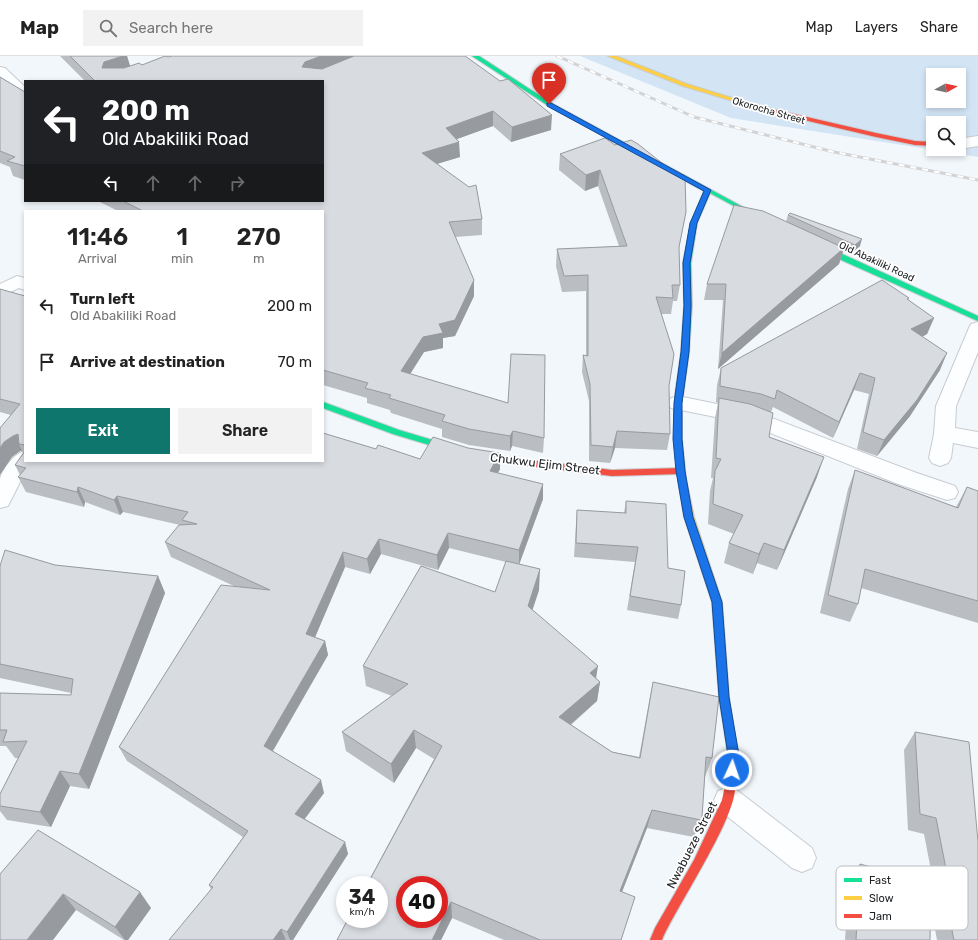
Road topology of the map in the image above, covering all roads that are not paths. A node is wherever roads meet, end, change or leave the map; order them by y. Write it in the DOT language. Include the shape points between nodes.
graph roads {
  1 [pos="475,56"];
  2 [pos="611,56"];
  3 [pos="1,73"];
  4 [pos="24,94"];
  5 [pos="978,141"];
  6 [pos="966,143"];
  7 [pos="926,144"];
  8 [pos="708,190"];
  9 [pos="774,225"];
  10 [pos="808,242"];
  11 [pos="24,284"];
  12 [pos="0,291"];
  13 [pos="978,319"];
  14 [pos="978,328"];
  15 [pos="678,403"];
  16 [pos="324,405"];
  17 [pos="944,434"];
  18 [pos="978,440"];
  19 [pos="940,458"];
  20 [pos="24,460"];
  21 [pos="680,471"];
  22 [pos="947,492"];
  23 [pos="0,500"];
  24 [pos="728,800"];
  25 [pos="802,858"];
  26 [pos="656,940"];
  1 -- 8 [label="street" via="549,104"];
  2 -- 7 [label="street, Okorocha Street" via="649,73 809,121"];
  3 -- 4 [label="street"];
  5 -- 6 [label="street"];
  8 -- 9 [label="street"];
  8 -- 15 [label="street, Nwabueze Street" via="694,223 687,263 688,306"];
  10 -- 13 [label="street, Old Abakiliki Road"];
  11 -- 12 [label="street" via="17,282"];
  14 -- 17 [label="street" via="946,406"];
  15 -- 21 [label="street, Nwabueze Street"];
  15 -- 22 [label="street" via="749,417"];
  16 -- 21 [label="street, Chukwu Ejim Street" via="396,432 469,454 525,464 612,472"];
  17 -- 18 [label="street"];
  17 -- 19 [label="street"];
  20 -- 23 [label="street" via="15,471"];
  21 -- 24 [label="street, Nwabueze Street" via="689,517 717,602 724,697 734,755"];
  24 -- 25 [label="street"];
  24 -- 26 [label="street, Nwabueze Street" via="698,864"];
}
